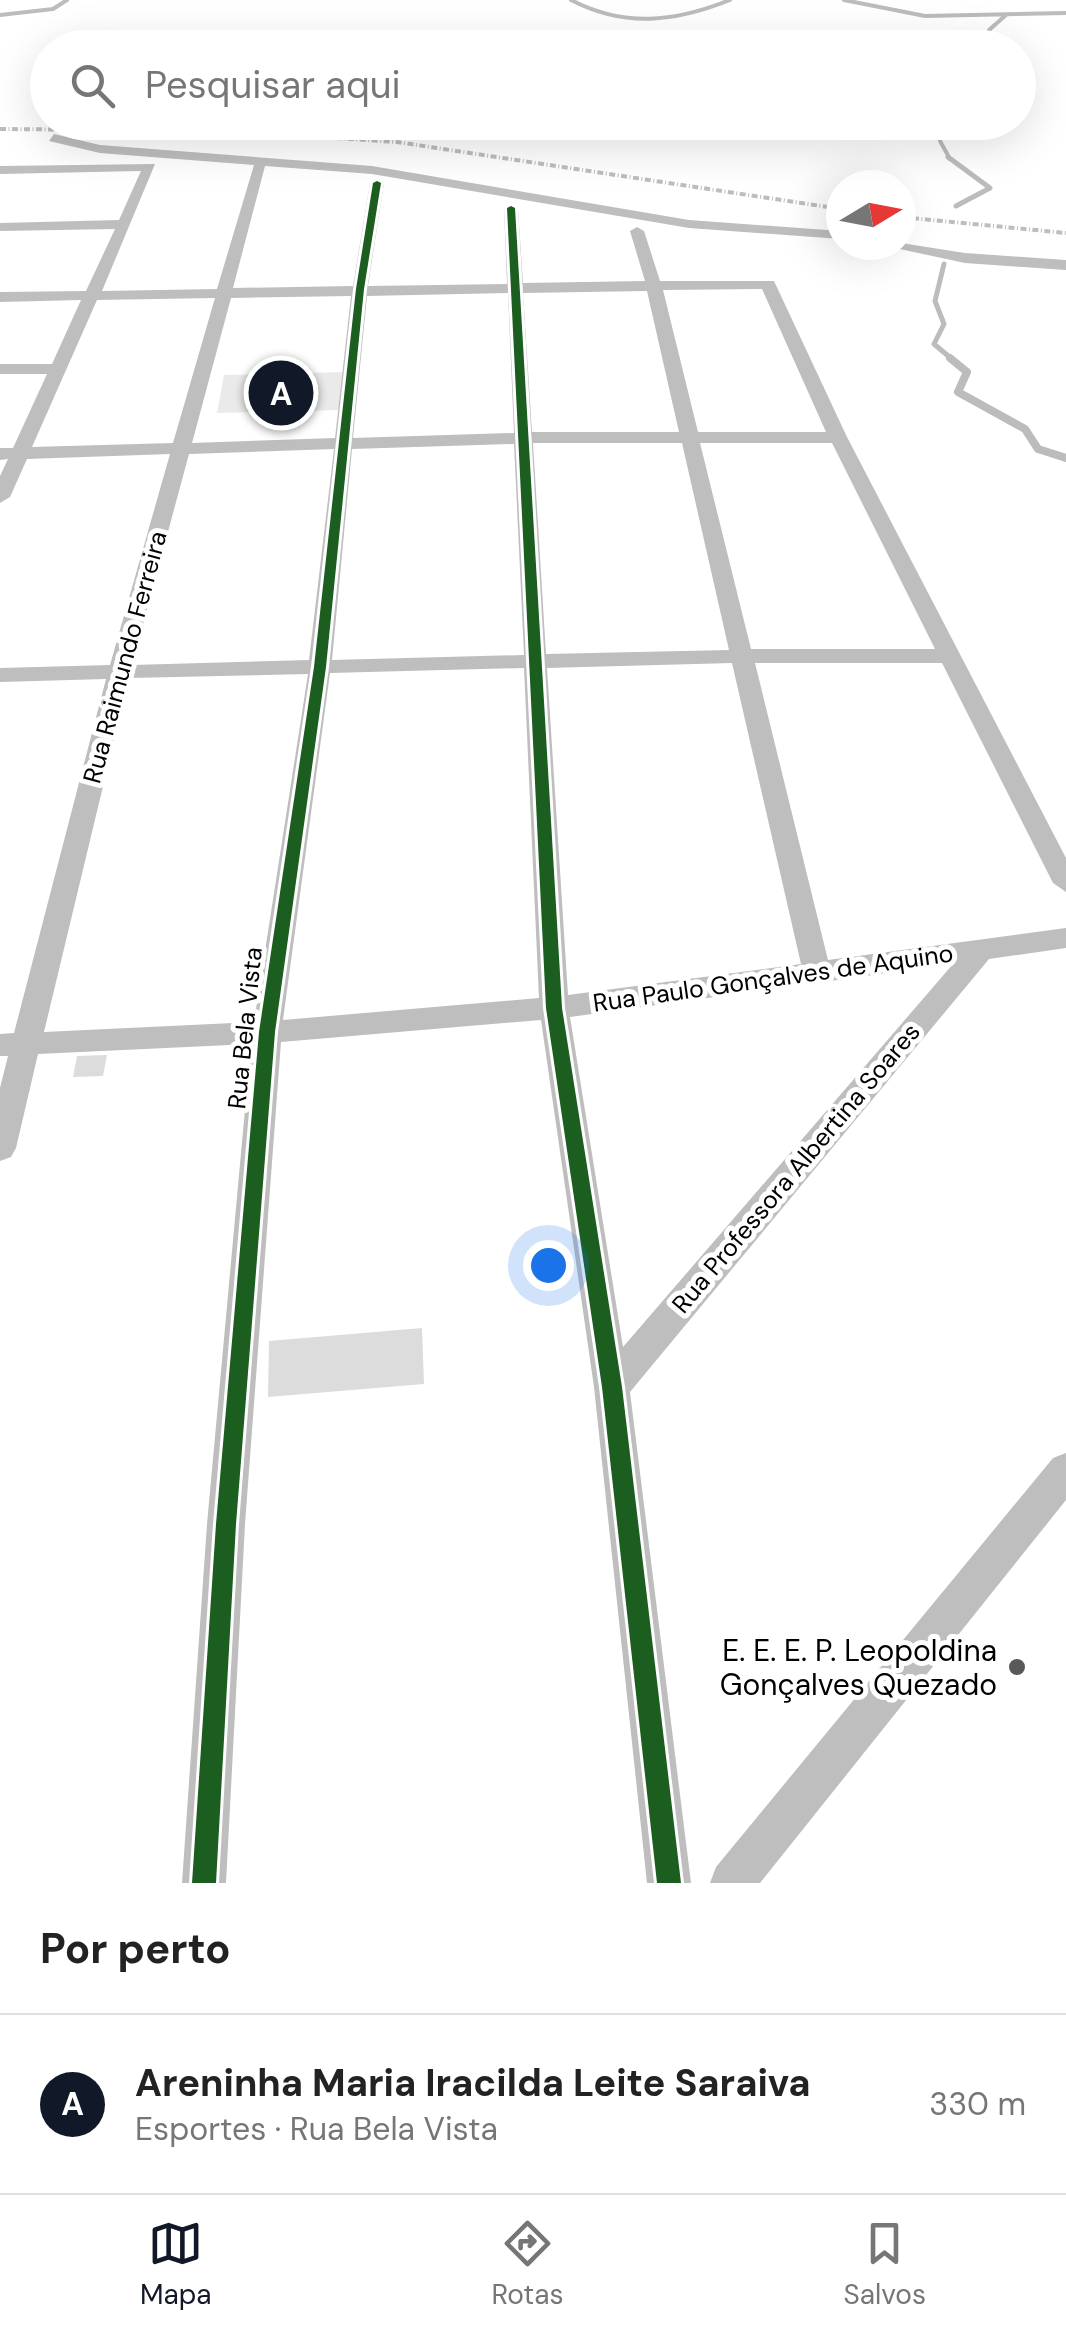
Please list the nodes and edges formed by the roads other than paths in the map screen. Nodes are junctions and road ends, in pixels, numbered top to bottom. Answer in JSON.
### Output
{"nodes":[{"id":1,"x":62,"y":140,"type":"edge"},
{"id":2,"x":258,"y":167,"type":"dead end"},
{"id":3,"x":0,"y":170,"type":"edge"},
{"id":4,"x":376,"y":183,"type":"dead end"},
{"id":5,"x":511,"y":208,"type":"dead end"},
{"id":6,"x":122,"y":224,"type":"junction"},
{"id":7,"x":0,"y":227,"type":"edge"},
{"id":8,"x":637,"y":231,"type":"dead end"},
{"id":9,"x":826,"y":232,"type":"edge"},
{"id":10,"x":916,"y":250,"type":"edge"},
{"id":11,"x":1066,"y":266,"type":"edge"},
{"id":12,"x":654,"y":286,"type":"junction"},
{"id":13,"x":515,"y":288,"type":"junction"},
{"id":14,"x":360,"y":290,"type":"junction"},
{"id":15,"x":222,"y":293,"type":"junction"},
{"id":16,"x":88,"y":296,"type":"junction"},
{"id":17,"x":0,"y":297,"type":"edge"},
{"id":18,"x":56,"y":368,"type":"junction"},
{"id":19,"x":0,"y":369,"type":"edge"},
{"id":20,"x":688,"y":437,"type":"junction"},
{"id":21,"x":838,"y":437,"type":"junction"},
{"id":22,"x":526,"y":438,"type":"junction"},
{"id":23,"x":345,"y":444,"type":"junction"},
{"id":24,"x":182,"y":451,"type":"junction"},
{"id":25,"x":9,"y":454,"type":"edge"},
{"id":26,"x":0,"y":497,"type":"edge"},
{"id":27,"x":744,"y":656,"type":"junction"},
{"id":28,"x":951,"y":656,"type":"junction"},
{"id":29,"x":535,"y":664,"type":"junction"},
{"id":30,"x":320,"y":667,"type":"junction"},
{"id":31,"x":119,"y":672,"type":"junction"},
{"id":32,"x":0,"y":675,"type":"edge"},
{"id":33,"x":1066,"y":883,"type":"edge"},
{"id":34,"x":1066,"y":938,"type":"edge"},
{"id":35,"x":980,"y":950,"type":"junction"},
{"id":36,"x":817,"y":973,"type":"junction"},
{"id":37,"x":554,"y":1008,"type":"junction"},
{"id":38,"x":267,"y":1032,"type":"junction"},
{"id":39,"x":12,"y":1044,"type":"edge"},
{"id":40,"x":0,"y":1148,"type":"edge"},
{"id":41,"x":612,"y":1387,"type":"junction"},
{"id":42,"x":1066,"y":1471,"type":"edge"},
{"id":43,"x":204,"y":1883,"type":"edge"},
{"id":44,"x":669,"y":1883,"type":"edge"},
{"id":45,"x":732,"y":1883,"type":"edge"}],
"edges":[{"from":1,"to":9,"type":"street"},
{"from":2,"to":15,"type":"street","name":"Rua Raimundo Ferreira"},
{"from":3,"to":6,"type":"street"},
{"from":4,"to":14,"type":"street","name":"Rua Bela Vista"},
{"from":5,"to":13,"type":"street"},
{"from":6,"to":7,"type":"street"},
{"from":6,"to":16,"type":"street"},
{"from":8,"to":12,"type":"street"},
{"from":10,"to":11,"type":"street"},
{"from":12,"to":13,"type":"street"},
{"from":12,"to":20,"type":"street"},
{"from":12,"to":21,"type":"street"},
{"from":13,"to":14,"type":"street"},
{"from":13,"to":22,"type":"street"},
{"from":14,"to":15,"type":"street"},
{"from":14,"to":23,"type":"street","name":"Rua Bela Vista"},
{"from":15,"to":16,"type":"street"},
{"from":15,"to":24,"type":"street","name":"Rua Raimundo Ferreira"},
{"from":16,"to":17,"type":"street"},
{"from":16,"to":18,"type":"street"},
{"from":18,"to":19,"type":"street"},
{"from":18,"to":25,"type":"street"},
{"from":20,"to":21,"type":"street"},
{"from":20,"to":22,"type":"street"},
{"from":20,"to":27,"type":"street"},
{"from":21,"to":28,"type":"street"},
{"from":22,"to":23,"type":"street"},
{"from":22,"to":29,"type":"street"},
{"from":23,"to":24,"type":"street"},
{"from":23,"to":30,"type":"street","name":"Rua Bela Vista"},
{"from":24,"to":25,"type":"street"},
{"from":24,"to":31,"type":"street","name":"Rua Raimundo Ferreira"},
{"from":25,"to":26,"type":"street"},
{"from":27,"to":28,"type":"street"},
{"from":27,"to":29,"type":"street"},
{"from":27,"to":36,"type":"street"},
{"from":28,"to":33,"type":"street"},
{"from":29,"to":30,"type":"street"},
{"from":29,"to":37,"type":"street"},
{"from":30,"to":31,"type":"street"},
{"from":30,"to":38,"type":"street","name":"Rua Bela Vista"},
{"from":31,"to":32,"type":"street"},
{"from":31,"to":39,"type":"street","name":"Rua Raimundo Ferreira"},
{"from":34,"to":35,"type":"street","name":"Rua Paulo Gonçalves de Aquino"},
{"from":35,"to":36,"type":"street","name":"Rua Paulo Gonçalves de Aquino"},
{"from":35,"to":41,"type":"street","name":"Rua Professora Albertina Soares"},
{"from":36,"to":37,"type":"street","name":"Rua Paulo Gonçalves de Aquino"},
{"from":37,"to":38,"type":"street","name":"Rua Paulo Gonçalves de Aquino"},
{"from":37,"to":41,"type":"street"},
{"from":38,"to":39,"type":"street","name":"Rua Paulo Gonçalves de Aquino"},
{"from":38,"to":43,"type":"street","name":"Rua Bela Vista"},
{"from":39,"to":40,"type":"street","name":"Rua Raimundo Ferreira"},
{"from":41,"to":44,"type":"street"},
{"from":42,"to":45,"type":"street"}]}
